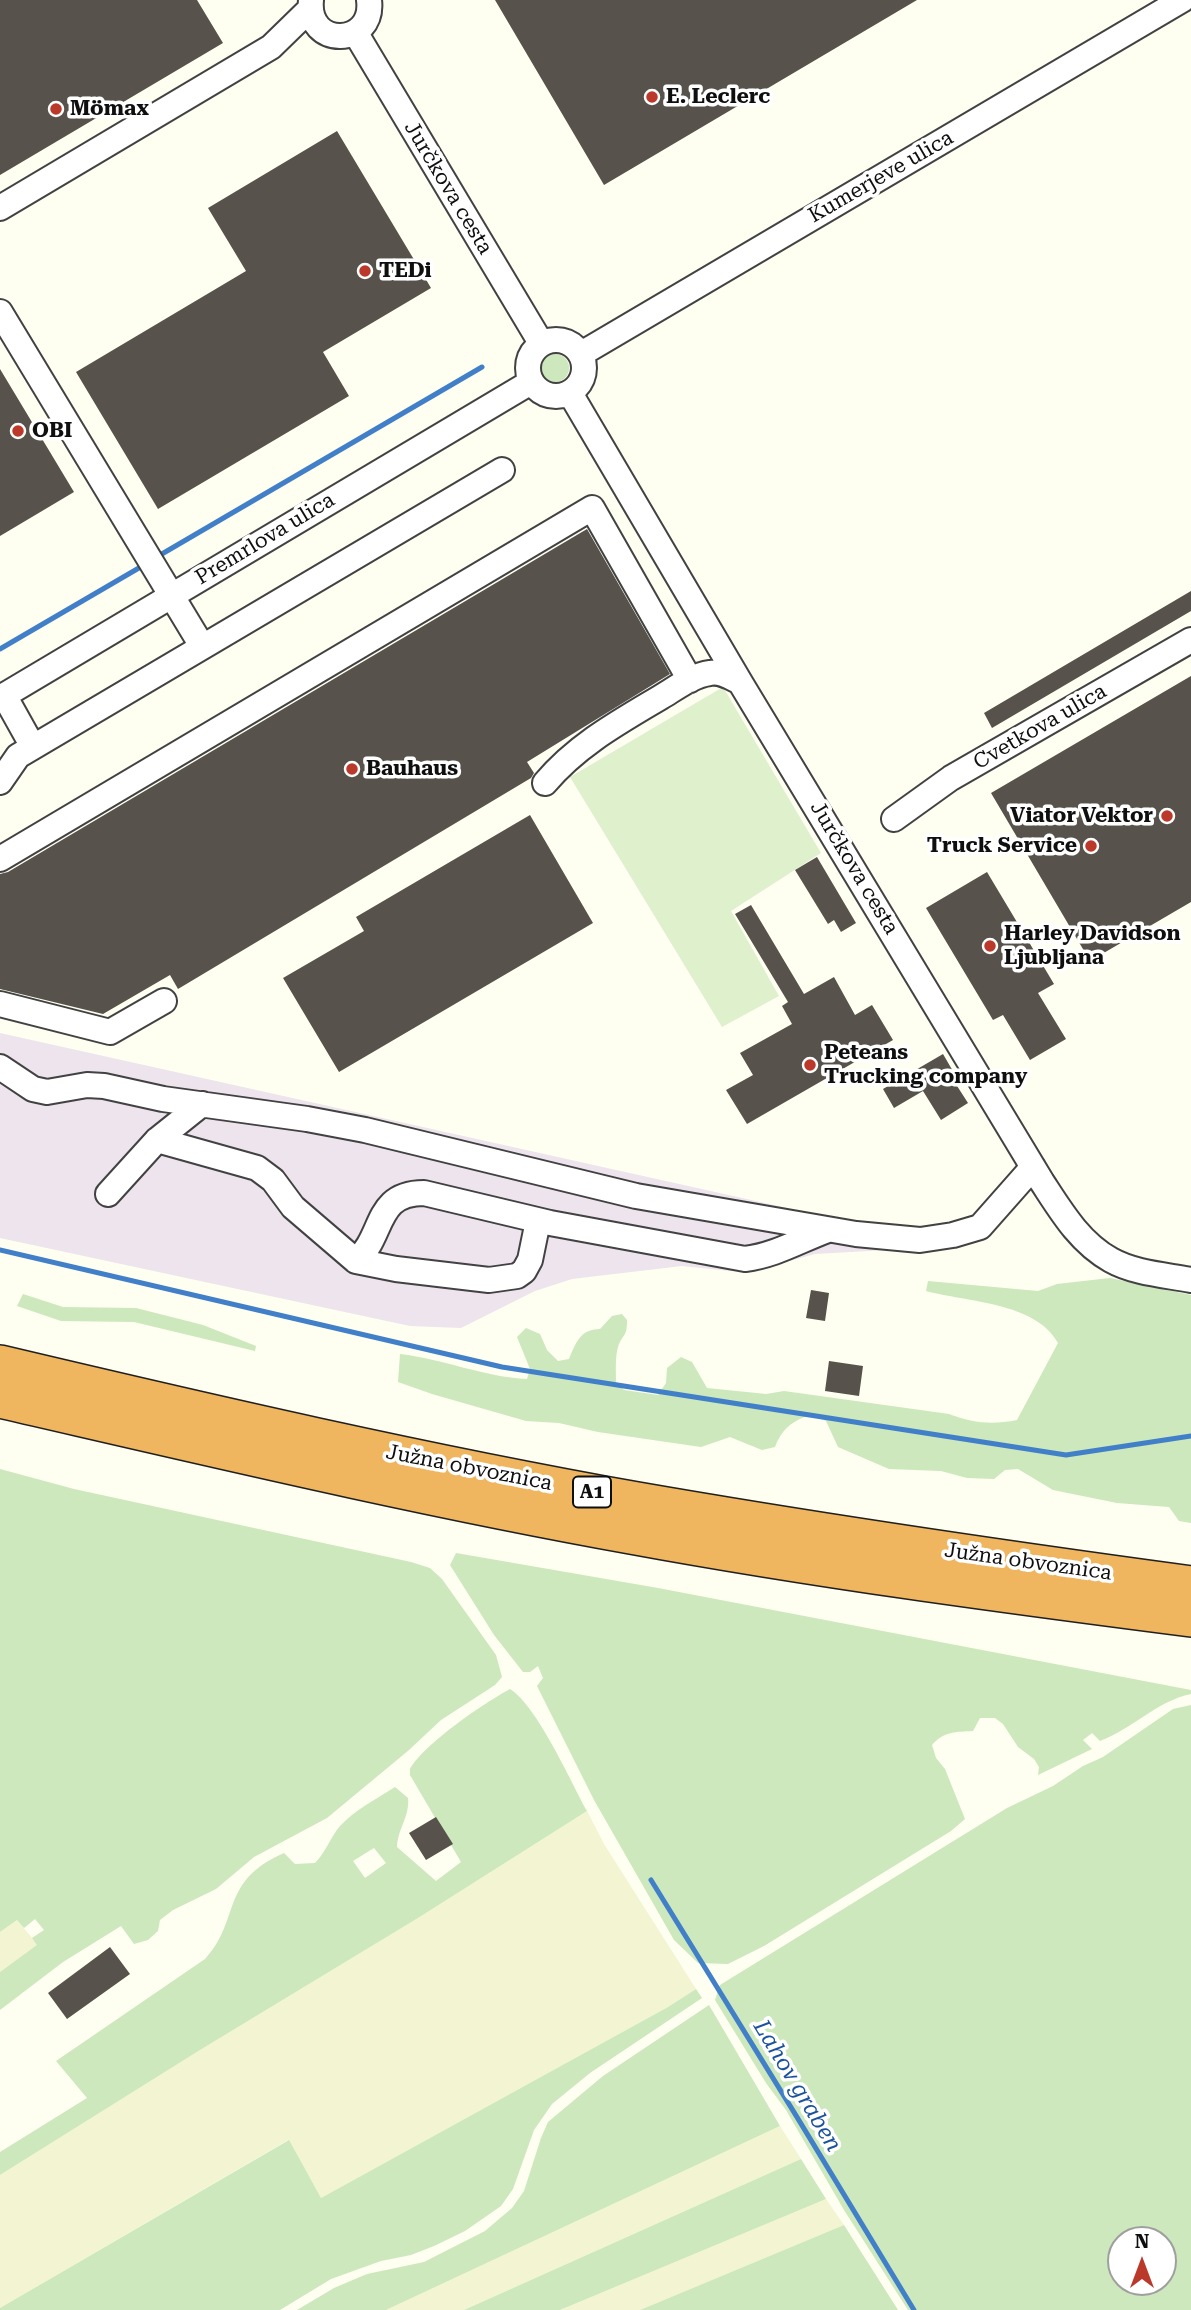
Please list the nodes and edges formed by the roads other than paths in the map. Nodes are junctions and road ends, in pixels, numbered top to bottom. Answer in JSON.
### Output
{"nodes":[{"id":1,"x":369,"y":0,"type":"edge"},
{"id":2,"x":1182,"y":0,"type":"edge"},
{"id":3,"x":310,"y":5,"type":"edge"},
{"id":4,"x":323,"y":31,"type":"junction"},
{"id":5,"x":355,"y":32,"type":"junction"},
{"id":6,"x":271,"y":47,"type":"junction"},
{"id":7,"x":0,"y":208,"type":"edge"},
{"id":8,"x":0,"y":312,"type":"edge"},
{"id":9,"x":541,"y":343,"type":"junction"},
{"id":10,"x":581,"y":354,"type":"junction"},
{"id":11,"x":531,"y":382,"type":"junction"},
{"id":12,"x":570,"y":393,"type":"junction"},
{"id":13,"x":502,"y":470,"type":"dead end"},
{"id":14,"x":171,"y":595,"type":"junction"},
{"id":15,"x":1191,"y":640,"type":"edge"},
{"id":16,"x":202,"y":646,"type":"junction"},
{"id":17,"x":690,"y":680,"type":"junction"},
{"id":18,"x":740,"y":681,"type":"junction"},
{"id":19,"x":2,"y":696,"type":"edge"},
{"id":20,"x":33,"y":747,"type":"junction"},
{"id":21,"x":0,"y":782,"type":"edge"},
{"id":22,"x":545,"y":783,"type":"dead end"},
{"id":23,"x":894,"y":820,"type":"dead end"},
{"id":24,"x":3,"y":858,"type":"edge"},
{"id":25,"x":164,"y":1000,"type":"dead end"},
{"id":26,"x":0,"y":1004,"type":"edge"},
{"id":27,"x":0,"y":1067,"type":"edge"},
{"id":28,"x":202,"y":1104,"type":"junction"},
{"id":29,"x":157,"y":1140,"type":"junction"},
{"id":30,"x":1033,"y":1167,"type":"junction"},
{"id":31,"x":108,"y":1194,"type":"dead end"},
{"id":32,"x":538,"y":1221,"type":"junction"},
{"id":33,"x":829,"y":1230,"type":"junction"},
{"id":34,"x":356,"y":1261,"type":"junction"},
{"id":35,"x":1191,"y":1280,"type":"edge"},
{"id":36,"x":0,"y":1364,"type":"edge"},
{"id":37,"x":0,"y":1399,"type":"edge"},
{"id":38,"x":1191,"y":1585,"type":"edge"},
{"id":39,"x":1191,"y":1618,"type":"edge"}],
"edges":[{"from":1,"to":5,"type":"street"},
{"from":2,"to":10,"type":"street","name":"Kumerjeve ulica"},
{"from":3,"to":4,"type":"street"},
{"from":3,"to":6,"type":"street"},
{"from":4,"to":5,"type":"street"},
{"from":4,"to":6,"type":"street"},
{"from":5,"to":9,"type":"street","name":"Jurčkova cesta"},
{"from":6,"to":7,"type":"street"},
{"from":8,"to":14,"type":"street"},
{"from":9,"to":10,"type":"street"},
{"from":9,"to":11,"type":"street"},
{"from":10,"to":12,"type":"street"},
{"from":11,"to":12,"type":"street"},
{"from":11,"to":14,"type":"street","name":"Premrlova ulica"},
{"from":12,"to":18,"type":"street","name":"Jurčkova cesta"},
{"from":13,"to":16,"type":"street"},
{"from":14,"to":16,"type":"street"},
{"from":14,"to":19,"type":"street","name":"Premrlova ulica"},
{"from":15,"to":23,"type":"street","name":"Cvetkova ulica"},
{"from":16,"to":20,"type":"street"},
{"from":17,"to":18,"type":"street"},
{"from":17,"to":22,"type":"street"},
{"from":17,"to":24,"type":"street"},
{"from":18,"to":30,"type":"street","name":"Jurčkova cesta"},
{"from":19,"to":20,"type":"street"},
{"from":20,"to":21,"type":"street"},
{"from":25,"to":26,"type":"street"},
{"from":27,"to":28,"type":"street"},
{"from":28,"to":29,"type":"street"},
{"from":28,"to":33,"type":"street"},
{"from":29,"to":31,"type":"street"},
{"from":29,"to":34,"type":"street"},
{"from":30,"to":33,"type":"street"},
{"from":30,"to":35,"type":"street","name":"Jurčkova cesta"},
{"from":32,"to":33,"type":"street"},
{"from":32,"to":34,"type":"street"},
{"from":32,"to":34,"type":"street"},
{"from":36,"to":38,"type":"highway","name":"Južna obvoznica","number":"A1"},
{"from":37,"to":39,"type":"highway","name":"Južna obvoznica","number":"A1"}]}
